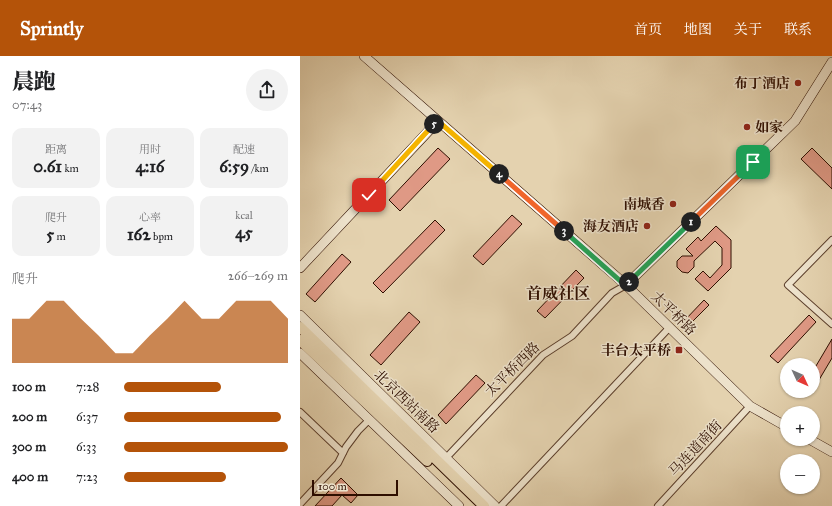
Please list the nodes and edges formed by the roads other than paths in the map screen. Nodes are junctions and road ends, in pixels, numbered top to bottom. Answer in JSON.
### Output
{"nodes":[{"id":1,"x":364,"y":56,"type":"edge"},
{"id":2,"x":832,"y":62,"type":"edge"},
{"id":3,"x":438,"y":121,"type":"junction"},
{"id":4,"x":832,"y":240,"type":"edge"},
{"id":5,"x":300,"y":268,"type":"edge"},
{"id":6,"x":626,"y":286,"type":"junction"},
{"id":7,"x":300,"y":315,"type":"edge"},
{"id":8,"x":832,"y":324,"type":"edge"},
{"id":9,"x":300,"y":327,"type":"edge"},
{"id":10,"x":669,"y":328,"type":"junction"},
{"id":11,"x":300,"y":340,"type":"edge"},
{"id":12,"x":300,"y":353,"type":"edge"},
{"id":13,"x":750,"y":406,"type":"junction"},
{"id":14,"x":300,"y":412,"type":"edge"},
{"id":15,"x":369,"y":420,"type":"junction"},
{"id":16,"x":780,"y":423,"type":"edge"},
{"id":17,"x":820,"y":446,"type":"edge"},
{"id":18,"x":832,"y":452,"type":"edge"},
{"id":19,"x":343,"y":453,"type":"junction"},
{"id":20,"x":446,"y":458,"type":"junction"},
{"id":21,"x":300,"y":504,"type":"edge"},
{"id":22,"x":459,"y":506,"type":"edge"},
{"id":23,"x":474,"y":506,"type":"edge"},
{"id":24,"x":484,"y":506,"type":"edge"},
{"id":25,"x":495,"y":506,"type":"edge"},
{"id":26,"x":502,"y":506,"type":"edge"},
{"id":27,"x":658,"y":506,"type":"edge"}],
"edges":[{"from":1,"to":3,"type":"street","name":"太平桥路"},
{"from":2,"to":6,"type":"street","name":"太平桥西路"},
{"from":3,"to":5,"type":"street"},
{"from":3,"to":6,"type":"street","name":"太平桥路"},
{"from":4,"to":8,"type":"street"},
{"from":6,"to":10,"type":"street","name":"太平桥路"},
{"from":6,"to":20,"type":"street","name":"太平桥西路"},
{"from":7,"to":20,"type":"street","name":"北京西站南路"},
{"from":9,"to":24,"type":"main road","name":"北京西站南路"},
{"from":10,"to":13,"type":"street","name":"太平桥路"},
{"from":10,"to":26,"type":"street"},
{"from":11,"to":23,"type":"main road","name":"北京西站南路"},
{"from":12,"to":15,"type":"street"},
{"from":13,"to":16,"type":"street","name":"太平桥路"},
{"from":13,"to":27,"type":"street","name":"马连道南街"},
{"from":14,"to":19,"type":"street"},
{"from":15,"to":19,"type":"street"},
{"from":15,"to":22,"type":"street"},
{"from":17,"to":18,"type":"street"},
{"from":19,"to":21,"type":"street"},
{"from":20,"to":25,"type":"street","name":"北京西站南路"}]}
